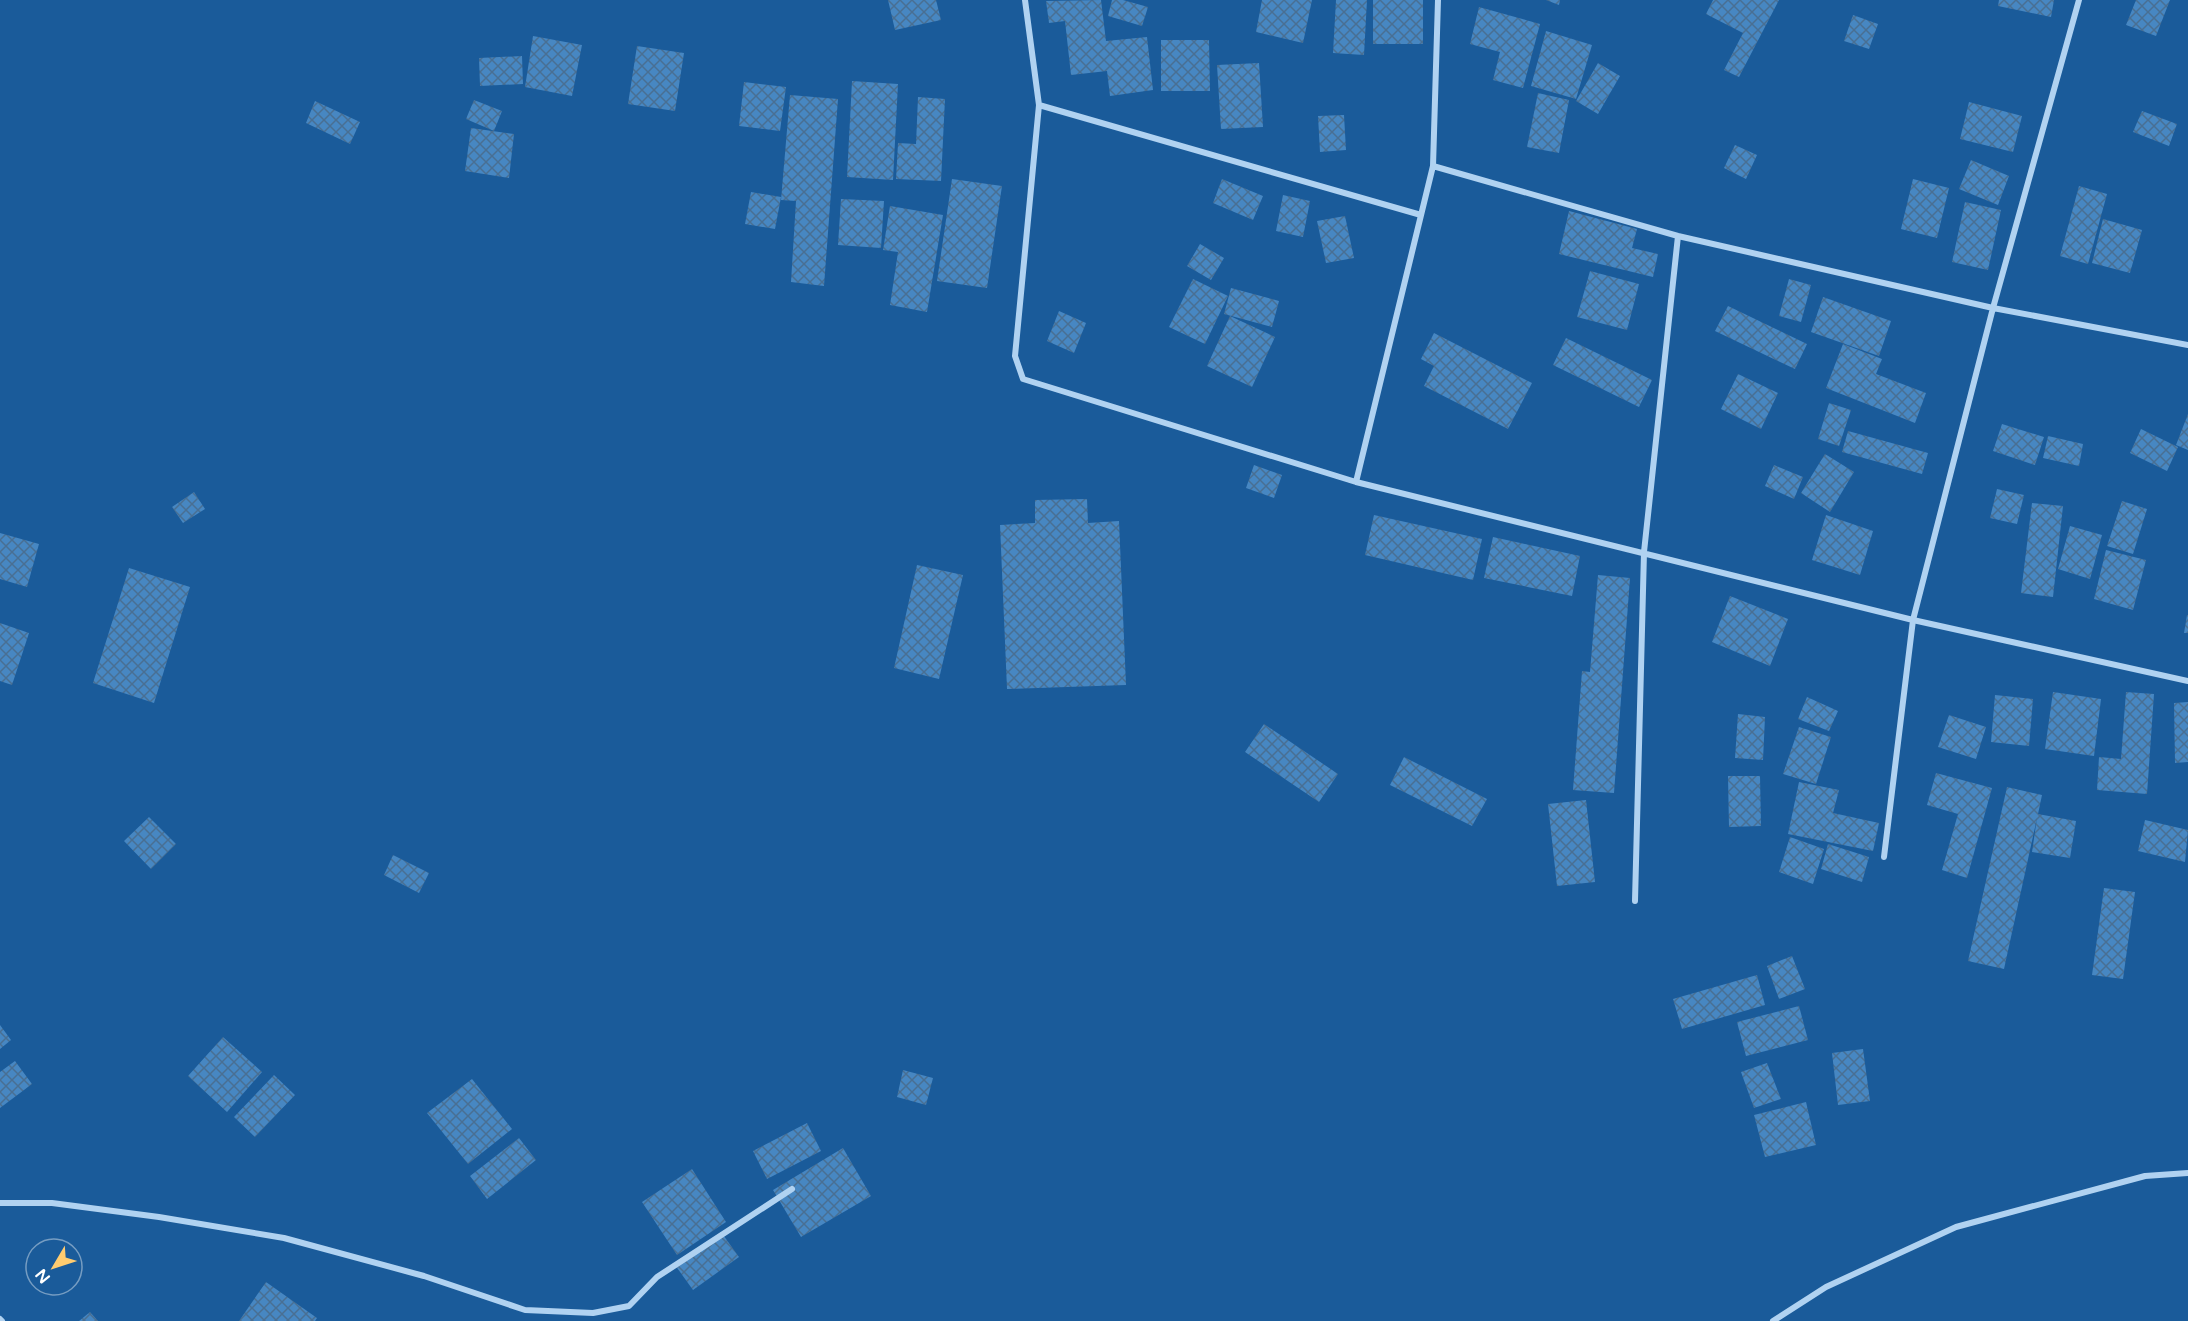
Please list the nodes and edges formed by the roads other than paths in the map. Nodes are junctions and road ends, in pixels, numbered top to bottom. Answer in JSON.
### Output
{"nodes":[{"id":1,"x":1025,"y":0,"type":"edge"},
{"id":2,"x":1438,"y":0,"type":"edge"},
{"id":3,"x":2079,"y":0,"type":"edge"},
{"id":4,"x":1039,"y":105,"type":"junction"},
{"id":5,"x":1433,"y":166,"type":"junction"},
{"id":6,"x":1420,"y":215,"type":"junction"},
{"id":7,"x":1678,"y":236,"type":"junction"},
{"id":8,"x":1993,"y":308,"type":"junction"},
{"id":9,"x":2188,"y":345,"type":"edge"},
{"id":10,"x":1356,"y":482,"type":"junction"},
{"id":11,"x":1644,"y":552,"type":"junction"},
{"id":12,"x":1912,"y":620,"type":"junction"},
{"id":13,"x":2188,"y":681,"type":"edge"},
{"id":14,"x":1884,"y":857,"type":"dead end"},
{"id":15,"x":1635,"y":901,"type":"dead end"},
{"id":16,"x":2188,"y":1173,"type":"edge"},
{"id":17,"x":792,"y":1189,"type":"dead end"},
{"id":18,"x":0,"y":1203,"type":"edge"},
{"id":19,"x":1773,"y":1321,"type":"edge"}],
"edges":[{"from":1,"to":4,"type":"street"},
{"from":2,"to":5,"type":"street"},
{"from":3,"to":8,"type":"street"},
{"from":4,"to":6,"type":"street"},
{"from":4,"to":10,"type":"street"},
{"from":5,"to":6,"type":"street"},
{"from":5,"to":7,"type":"street"},
{"from":6,"to":10,"type":"street"},
{"from":7,"to":8,"type":"street"},
{"from":7,"to":11,"type":"street"},
{"from":8,"to":9,"type":"street"},
{"from":8,"to":12,"type":"street"},
{"from":10,"to":11,"type":"street"},
{"from":11,"to":12,"type":"street"},
{"from":11,"to":15,"type":"street"},
{"from":12,"to":13,"type":"street"},
{"from":12,"to":14,"type":"street"},
{"from":16,"to":19,"type":"street"},
{"from":17,"to":18,"type":"street"}]}
